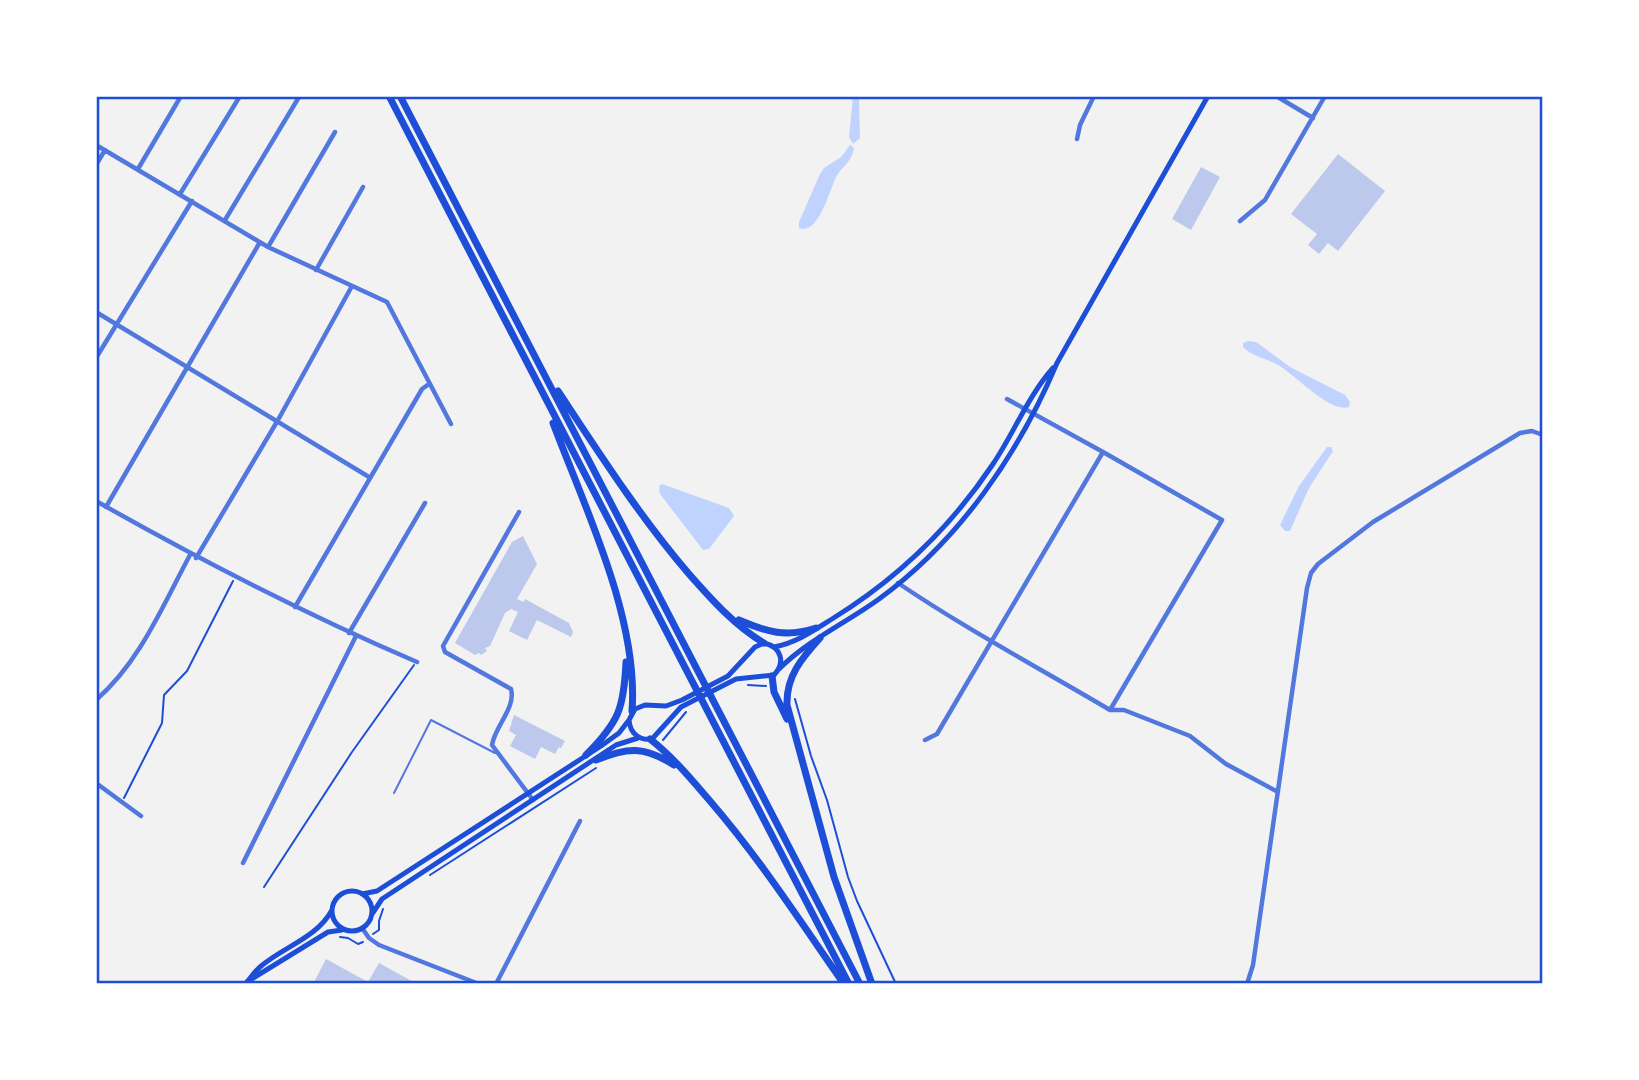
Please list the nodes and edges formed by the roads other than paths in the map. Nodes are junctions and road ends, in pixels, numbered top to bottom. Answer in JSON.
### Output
{"nodes":[{"id":1,"x":240,"y":96,"type":"edge"},
{"id":2,"x":389,"y":96,"type":"edge"},
{"id":3,"x":400,"y":96,"type":"edge"},
{"id":4,"x":1094,"y":96,"type":"edge"},
{"id":5,"x":1208,"y":96,"type":"edge"},
{"id":6,"x":1276,"y":96,"type":"edge"},
{"id":7,"x":1325,"y":96,"type":"edge"},
{"id":8,"x":178,"y":97,"type":"edge"},
{"id":9,"x":299,"y":97,"type":"edge"},
{"id":10,"x":1313,"y":118,"type":"junction"},
{"id":11,"x":335,"y":131,"type":"dead end"},
{"id":12,"x":1077,"y":139,"type":"dead end"},
{"id":13,"x":96,"y":145,"type":"edge"},
{"id":14,"x":105,"y":150,"type":"junction"},
{"id":15,"x":96,"y":165,"type":"edge"},
{"id":16,"x":138,"y":169,"type":"junction"},
{"id":17,"x":363,"y":187,"type":"dead end"},
{"id":18,"x":180,"y":194,"type":"junction"},
{"id":19,"x":192,"y":201,"type":"junction"},
{"id":20,"x":225,"y":220,"type":"junction"},
{"id":21,"x":1240,"y":221,"type":"dead end"},
{"id":22,"x":260,"y":242,"type":"junction"},
{"id":23,"x":268,"y":247,"type":"junction"},
{"id":24,"x":316,"y":270,"type":"junction"},
{"id":25,"x":352,"y":286,"type":"junction"},
{"id":26,"x":96,"y":312,"type":"edge"},
{"id":27,"x":117,"y":324,"type":"junction"},
{"id":28,"x":96,"y":358,"type":"edge"},
{"id":29,"x":537,"y":359,"type":"junction"},
{"id":30,"x":1057,"y":363,"type":"junction"},
{"id":31,"x":187,"y":366,"type":"junction"},
{"id":32,"x":429,"y":384,"type":"junction"},
{"id":33,"x":542,"y":392,"type":"junction"},
{"id":34,"x":1007,"y":399,"type":"dead end"},
{"id":35,"x":1026,"y":409,"type":"junction"},
{"id":36,"x":1034,"y":413,"type":"junction"},
{"id":37,"x":278,"y":420,"type":"junction"},
{"id":38,"x":451,"y":424,"type":"dead end"},
{"id":39,"x":1543,"y":435,"type":"edge"},
{"id":40,"x":1103,"y":452,"type":"junction"},
{"id":41,"x":369,"y":477,"type":"junction"},
{"id":42,"x":96,"y":501,"type":"edge"},
{"id":43,"x":425,"y":503,"type":"dead end"},
{"id":44,"x":106,"y":507,"type":"junction"},
{"id":45,"x":519,"y":512,"type":"dead end"},
{"id":46,"x":193,"y":557,"type":"junction"},
{"id":47,"x":898,"y":583,"type":"junction"},
{"id":48,"x":295,"y":607,"type":"junction"},
{"id":49,"x":728,"y":615,"type":"junction"},
{"id":50,"x":816,"y":628,"type":"junction"},
{"id":51,"x":349,"y":633,"type":"junction"},
{"id":52,"x":356,"y":636,"type":"junction"},
{"id":53,"x":820,"y":638,"type":"junction"},
{"id":54,"x":626,"y":640,"type":"junction"},
{"id":55,"x":992,"y":641,"type":"junction"},
{"id":56,"x":764,"y":643,"type":"junction"},
{"id":57,"x":774,"y":647,"type":"junction"},
{"id":58,"x":417,"y":662,"type":"road end"},
{"id":59,"x":779,"y":669,"type":"junction"},
{"id":60,"x":772,"y":680,"type":"junction"},
{"id":61,"x":96,"y":700,"type":"edge"},
{"id":62,"x":1110,"y":710,"type":"junction"},
{"id":63,"x":632,"y":711,"type":"junction"},
{"id":64,"x":629,"y":720,"type":"junction"},
{"id":65,"x":793,"y":732,"type":"junction"},
{"id":66,"x":639,"y":738,"type":"junction"},
{"id":67,"x":925,"y":740,"type":"dead end"},
{"id":68,"x":653,"y":742,"type":"junction"},
{"id":69,"x":496,"y":753,"type":"junction"},
{"id":70,"x":586,"y":755,"type":"junction"},
{"id":71,"x":596,"y":760,"type":"junction"},
{"id":72,"x":681,"y":769,"type":"junction"},
{"id":73,"x":96,"y":783,"type":"edge"},
{"id":74,"x":1278,"y":792,"type":"junction"},
{"id":75,"x":394,"y":793,"type":"dead end"},
{"id":76,"x":528,"y":793,"type":"junction"},
{"id":77,"x":533,"y":800,"type":"junction"},
{"id":78,"x":141,"y":816,"type":"dead end"},
{"id":79,"x":580,"y":821,"type":"dead end"},
{"id":80,"x":243,"y":863,"type":"dead end"},
{"id":81,"x":362,"y":894,"type":"junction"},
{"id":82,"x":332,"y":909,"type":"junction"},
{"id":83,"x":372,"y":914,"type":"junction"},
{"id":84,"x":362,"y":928,"type":"junction"},
{"id":85,"x":345,"y":930,"type":"junction"},
{"id":86,"x":246,"y":983,"type":"edge"},
{"id":87,"x":479,"y":984,"type":"edge"},
{"id":88,"x":495,"y":984,"type":"edge"},
{"id":89,"x":846,"y":984,"type":"edge"},
{"id":90,"x":860,"y":984,"type":"edge"},
{"id":91,"x":872,"y":984,"type":"edge"},
{"id":92,"x":1247,"y":984,"type":"edge"}],
"edges":[{"from":1,"to":18,"type":"street"},
{"from":2,"to":33,"type":"highway"},
{"from":3,"to":29,"type":"highway"},
{"from":4,"to":12,"type":"street"},
{"from":5,"to":30,"type":"main road"},
{"from":6,"to":10,"type":"street"},
{"from":7,"to":10,"type":"street"},
{"from":8,"to":16,"type":"street"},
{"from":9,"to":20,"type":"street"},
{"from":10,"to":21,"type":"street"},
{"from":11,"to":23,"type":"street"},
{"from":13,"to":14,"type":"street"},
{"from":14,"to":15,"type":"street"},
{"from":14,"to":16,"type":"street"},
{"from":16,"to":18,"type":"street"},
{"from":17,"to":24,"type":"street"},
{"from":18,"to":19,"type":"street"},
{"from":19,"to":20,"type":"street"},
{"from":19,"to":27,"type":"street"},
{"from":20,"to":22,"type":"street"},
{"from":22,"to":23,"type":"street"},
{"from":22,"to":31,"type":"street"},
{"from":23,"to":24,"type":"street"},
{"from":24,"to":25,"type":"street"},
{"from":25,"to":32,"type":"street"},
{"from":25,"to":37,"type":"street"},
{"from":26,"to":27,"type":"street"},
{"from":27,"to":28,"type":"street"},
{"from":27,"to":31,"type":"street"},
{"from":29,"to":49,"type":"highway"},
{"from":29,"to":90,"type":"highway"},
{"from":30,"to":35,"type":"main road"},
{"from":30,"to":36,"type":"main road"},
{"from":31,"to":37,"type":"street"},
{"from":31,"to":44,"type":"street"},
{"from":32,"to":38,"type":"street"},
{"from":32,"to":41,"type":"street"},
{"from":33,"to":54,"type":"highway"},
{"from":33,"to":89,"type":"highway"},
{"from":34,"to":35,"type":"street"},
{"from":35,"to":36,"type":"street"},
{"from":35,"to":50,"type":"main road"},
{"from":36,"to":40,"type":"street"},
{"from":36,"to":47,"type":"main road"},
{"from":37,"to":41,"type":"street"},
{"from":37,"to":46,"type":"street"},
{"from":39,"to":74,"type":"street"},
{"from":40,"to":55,"type":"street"},
{"from":40,"to":62,"type":"street"},
{"from":41,"to":48,"type":"street"},
{"from":42,"to":44,"type":"street"},
{"from":43,"to":51,"type":"street"},
{"from":44,"to":46,"type":"street"},
{"from":45,"to":69,"type":"street"},
{"from":46,"to":48,"type":"street"},
{"from":46,"to":61,"type":"street"},
{"from":47,"to":53,"type":"main road"},
{"from":47,"to":55,"type":"street"},
{"from":48,"to":51,"type":"street"},
{"from":49,"to":50,"type":"highway"},
{"from":49,"to":56,"type":"highway"},
{"from":50,"to":57,"type":"main road"},
{"from":51,"to":52,"type":"street"},
{"from":52,"to":58,"type":"street"},
{"from":52,"to":80,"type":"street"},
{"from":53,"to":59,"type":"main road"},
{"from":53,"to":65,"type":"highway"},
{"from":54,"to":63,"type":"highway"},
{"from":54,"to":70,"type":"highway"},
{"from":55,"to":62,"type":"street"},
{"from":55,"to":67,"type":"street"},
{"from":56,"to":57,"type":"main road"},
{"from":56,"to":63,"type":"main road"},
{"from":57,"to":59,"type":"main road"},
{"from":59,"to":60,"type":"main road"},
{"from":60,"to":65,"type":"highway"},
{"from":60,"to":68,"type":"main road"},
{"from":62,"to":74,"type":"street"},
{"from":63,"to":64,"type":"main road"},
{"from":64,"to":66,"type":"main road"},
{"from":64,"to":70,"type":"main road"},
{"from":65,"to":91,"type":"highway"},
{"from":66,"to":68,"type":"main road"},
{"from":66,"to":71,"type":"main road"},
{"from":68,"to":72,"type":"highway"},
{"from":69,"to":75,"type":"lane"},
{"from":69,"to":76,"type":"street"},
{"from":70,"to":76,"type":"main road"},
{"from":71,"to":72,"type":"highway"},
{"from":71,"to":77,"type":"main road"},
{"from":72,"to":89,"type":"highway"},
{"from":73,"to":78,"type":"street"},
{"from":74,"to":92,"type":"street"},
{"from":76,"to":77,"type":"street"},
{"from":76,"to":81,"type":"main road"},
{"from":77,"to":83,"type":"main road"},
{"from":79,"to":88,"type":"street"},
{"from":81,"to":82,"type":"main road"},
{"from":81,"to":83,"type":"main road"},
{"from":82,"to":85,"type":"main road"},
{"from":82,"to":86,"type":"main road"},
{"from":83,"to":84,"type":"main road"},
{"from":84,"to":85,"type":"main road"},
{"from":84,"to":87,"type":"street"},
{"from":85,"to":86,"type":"main road"}]}
